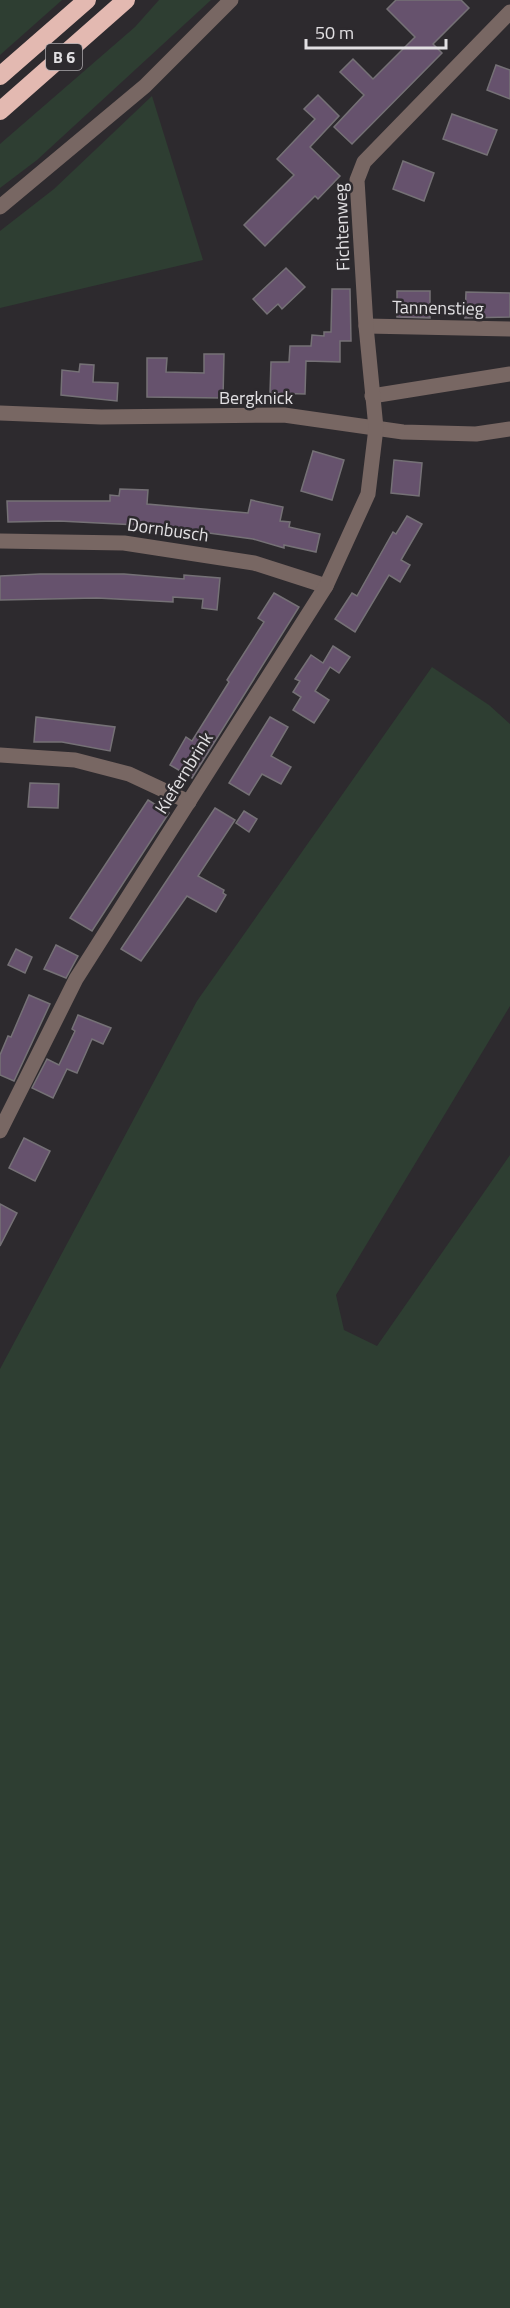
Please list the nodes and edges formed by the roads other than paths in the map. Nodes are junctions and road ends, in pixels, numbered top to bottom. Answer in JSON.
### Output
{"nodes":[{"id":1,"x":87,"y":0,"type":"edge"},
{"id":2,"x":126,"y":0,"type":"edge"},
{"id":3,"x":231,"y":0,"type":"edge"},
{"id":4,"x":507,"y":20,"type":"edge"},
{"id":5,"x":0,"y":76,"type":"edge"},
{"id":6,"x":0,"y":111,"type":"edge"},
{"id":7,"x":0,"y":207,"type":"edge"},
{"id":8,"x":366,"y":326,"type":"junction"},
{"id":9,"x":510,"y":329,"type":"edge"},
{"id":10,"x":510,"y":374,"type":"edge"},
{"id":11,"x":372,"y":396,"type":"junction"},
{"id":12,"x":0,"y":413,"type":"edge"},
{"id":13,"x":376,"y":428,"type":"junction"},
{"id":14,"x":510,"y":429,"type":"edge"},
{"id":15,"x":0,"y":541,"type":"edge"},
{"id":16,"x":326,"y":586,"type":"junction"},
{"id":17,"x":0,"y":755,"type":"edge"},
{"id":18,"x":189,"y":802,"type":"junction"},
{"id":19,"x":0,"y":1131,"type":"edge"}],
"edges":[{"from":1,"to":5,"type":"highway","number":"B 6"},
{"from":2,"to":6,"type":"highway","number":"B 6"},
{"from":3,"to":7,"type":"street"},
{"from":4,"to":8,"type":"street","name":"Fichtenweg"},
{"from":8,"to":9,"type":"street","name":"Tannenstieg"},
{"from":8,"to":11,"type":"street","name":"Fichtenweg"},
{"from":10,"to":11,"type":"street"},
{"from":11,"to":13,"type":"street","name":"Fichtenweg"},
{"from":12,"to":13,"type":"street","name":"Bergknick"},
{"from":13,"to":14,"type":"street","name":"Bergknick"},
{"from":13,"to":16,"type":"street","name":"Kiefernbrink"},
{"from":15,"to":16,"type":"street","name":"Dornbusch"},
{"from":16,"to":18,"type":"street","name":"Kiefernbrink"},
{"from":17,"to":18,"type":"street"},
{"from":18,"to":19,"type":"street","name":"Kiefernbrink"}]}
